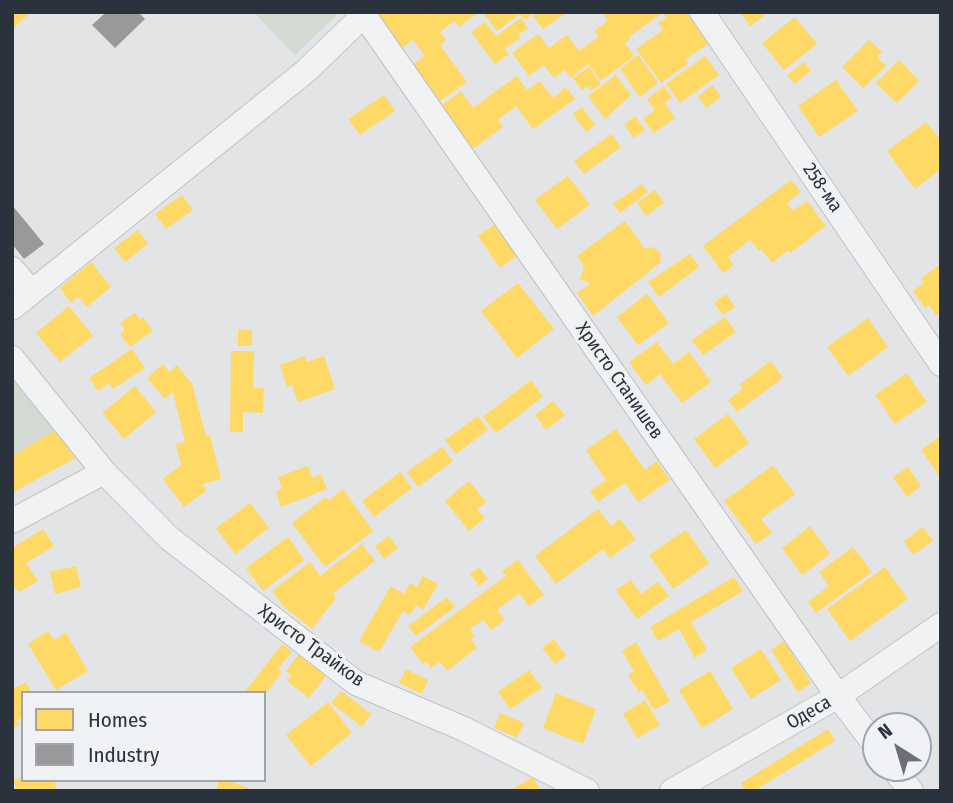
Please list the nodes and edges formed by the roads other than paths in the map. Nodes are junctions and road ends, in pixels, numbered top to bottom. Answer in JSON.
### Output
{"nodes":[{"id":1,"x":702,"y":12,"type":"edge"},
{"id":2,"x":365,"y":14,"type":"edge"},
{"id":3,"x":12,"y":269,"type":"edge"},
{"id":4,"x":32,"y":292,"type":"junction"},
{"id":5,"x":12,"y":308,"type":"edge"},
{"id":6,"x":12,"y":358,"type":"edge"},
{"id":7,"x":941,"y":364,"type":"edge"},
{"id":8,"x":104,"y":472,"type":"junction"},
{"id":9,"x":12,"y":521,"type":"edge"},
{"id":10,"x":941,"y":625,"type":"edge"},
{"id":11,"x":838,"y":696,"type":"junction"},
{"id":12,"x":862,"y":728,"type":"edge"},
{"id":13,"x":587,"y":791,"type":"edge"},
{"id":14,"x":672,"y":791,"type":"edge"}],
"edges":[{"from":1,"to":7,"type":"street","name":"258-ма"},
{"from":2,"to":4,"type":"street"},
{"from":2,"to":11,"type":"street","name":"Христо Станишев"},
{"from":3,"to":4,"type":"street"},
{"from":4,"to":5,"type":"street"},
{"from":6,"to":8,"type":"street","name":"Христо Трайков"},
{"from":8,"to":9,"type":"street"},
{"from":8,"to":13,"type":"street","name":"Христо Трайков"},
{"from":10,"to":11,"type":"street","name":"Одеса"},
{"from":11,"to":12,"type":"street","name":"Христо Станишев"},
{"from":11,"to":14,"type":"street","name":"Одеса"}]}
